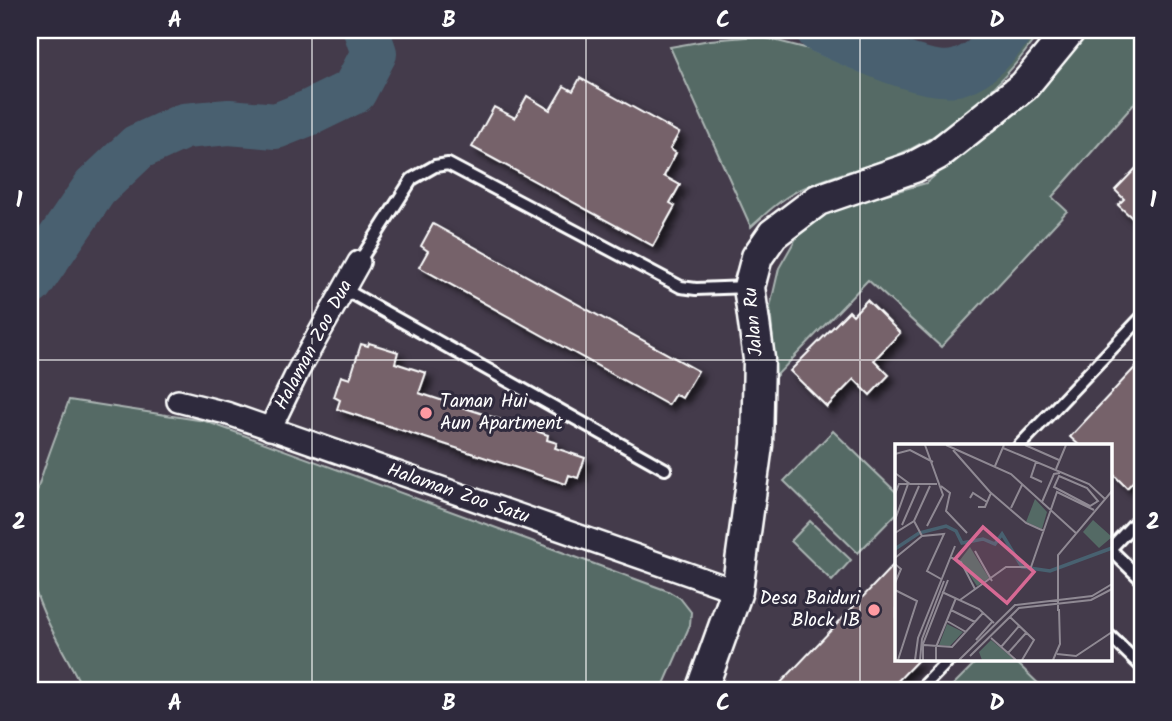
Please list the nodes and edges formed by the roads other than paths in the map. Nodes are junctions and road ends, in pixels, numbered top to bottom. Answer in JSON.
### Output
{"nodes":[{"id":1,"x":1070,"y":30,"type":"edge"},
{"id":2,"x":359,"y":262,"type":"joint"},
{"id":3,"x":749,"y":287,"type":"junction"},
{"id":4,"x":344,"y":289,"type":"junction"},
{"id":5,"x":1142,"y":317,"type":"edge"},
{"id":6,"x":178,"y":401,"type":"dead end"},
{"id":7,"x":270,"y":429,"type":"junction"},
{"id":8,"x":1021,"y":444,"type":"edge"},
{"id":9,"x":665,"y":469,"type":"dead end"},
{"id":10,"x":1142,"y":515,"type":"edge"},
{"id":11,"x":1112,"y":548,"type":"edge"},
{"id":12,"x":1112,"y":550,"type":"edge"},
{"id":13,"x":1142,"y":580,"type":"edge"},
{"id":14,"x":737,"y":591,"type":"junction"},
{"id":15,"x":1112,"y":638,"type":"edge"},
{"id":16,"x":947,"y":662,"type":"edge"},
{"id":17,"x":1142,"y":667,"type":"edge"},
{"id":18,"x":701,"y":691,"type":"edge"},
{"id":19,"x":919,"y":691,"type":"edge"}],
"edges":[{"from":1,"to":3,"type":"street","name":"Jalan Ru"},
{"from":2,"to":3,"type":"lane"},
{"from":2,"to":4,"type":"street","name":"Halaman Zoo Dua"},
{"from":3,"to":14,"type":"street","name":"Jalan Ru"},
{"from":4,"to":7,"type":"street","name":"Halaman Zoo Dua"},
{"from":4,"to":9,"type":"lane"},
{"from":5,"to":8,"type":"lane"},
{"from":6,"to":7,"type":"street","name":"Halaman Zoo Satu"},
{"from":7,"to":14,"type":"street","name":"Halaman Zoo Satu"},
{"from":10,"to":11,"type":"lane"},
{"from":12,"to":13,"type":"lane"},
{"from":14,"to":18,"type":"street","name":"Jalan Ru"},
{"from":15,"to":17,"type":"lane"},
{"from":16,"to":19,"type":"lane"}]}
